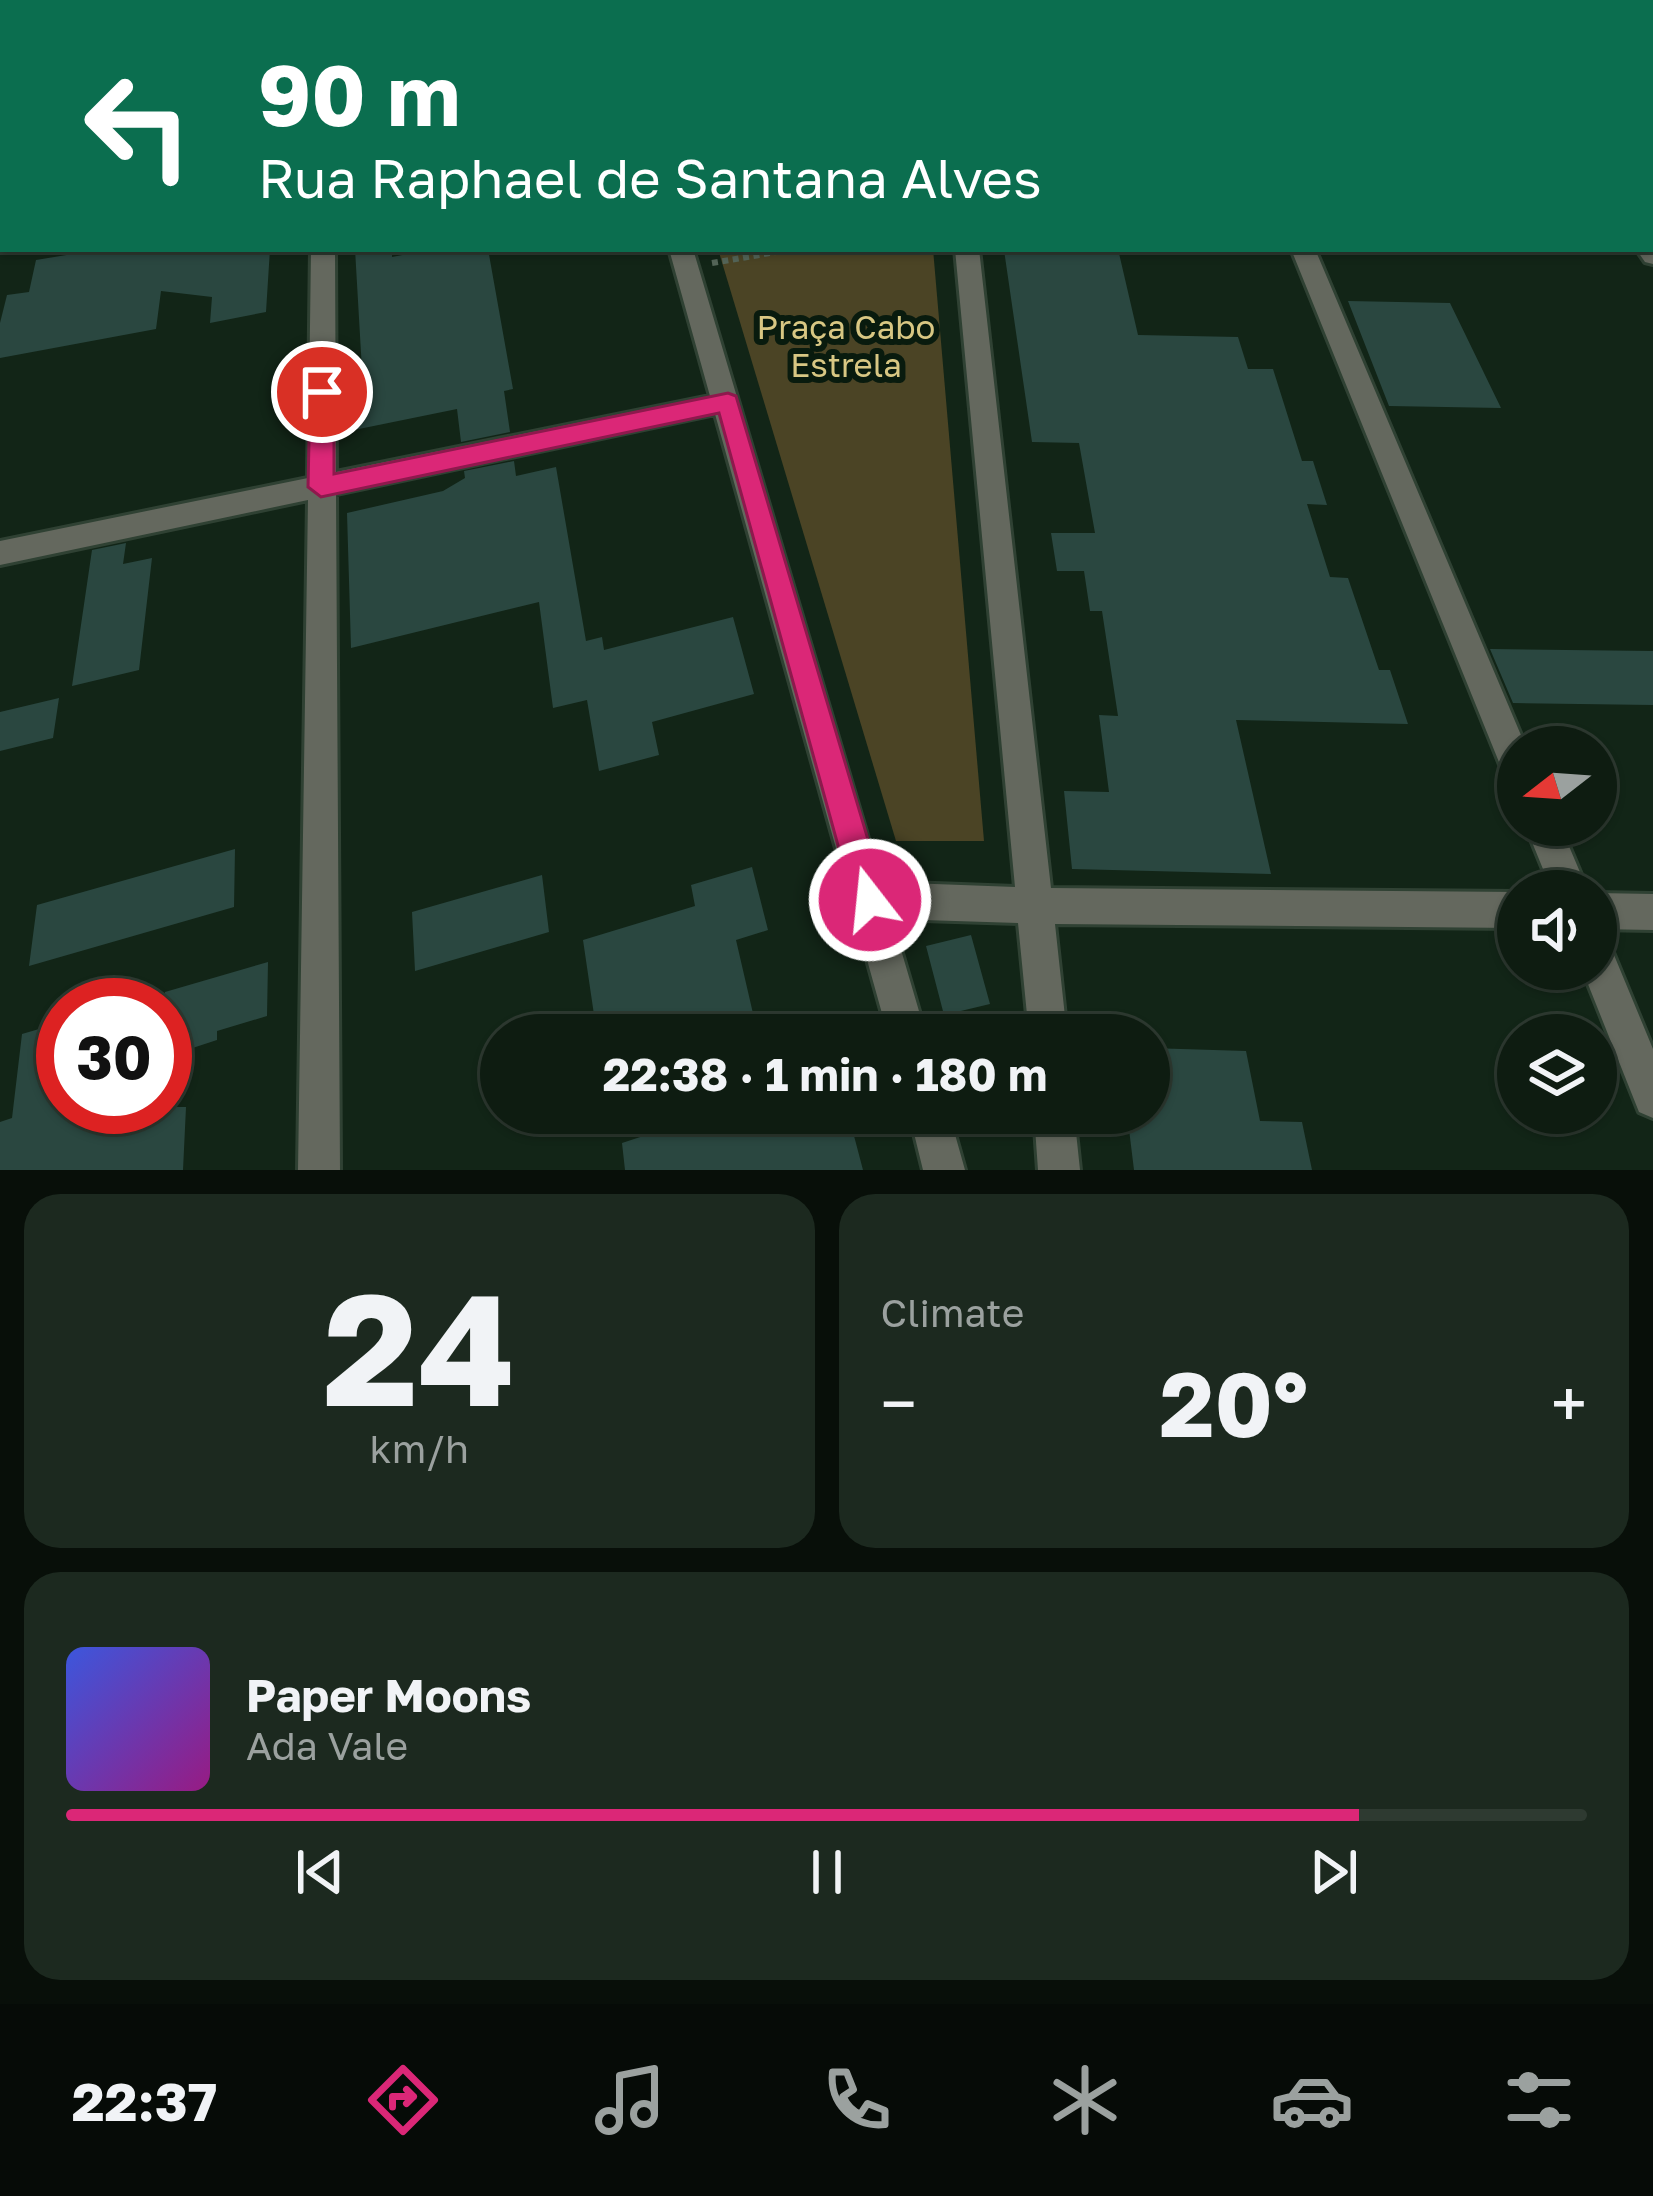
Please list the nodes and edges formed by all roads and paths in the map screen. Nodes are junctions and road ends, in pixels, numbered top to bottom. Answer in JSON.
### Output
{"nodes":[{"id":1,"x":323,"y":252,"type":"edge"},
{"id":2,"x":761,"y":252,"type":"edge"},
{"id":3,"x":967,"y":252,"type":"edge"},
{"id":4,"x":1304,"y":252,"type":"edge"},
{"id":5,"x":684,"y":259,"type":"edge"},
{"id":6,"x":728,"y":402,"type":"junction"},
{"id":7,"x":321,"y":487,"type":"junction"},
{"id":8,"x":0,"y":553,"type":"edge"},
{"id":9,"x":1501,"y":726,"type":"edge"},
{"id":10,"x":870,"y":900,"type":"junction"},
{"id":11,"x":1038,"y":906,"type":"junction"},
{"id":12,"x":1497,"y":910,"type":"edge"},
{"id":13,"x":1617,"y":911,"type":"edge"},
{"id":14,"x":1653,"y":912,"type":"edge"},
{"id":15,"x":1610,"y":990,"type":"edge"},
{"id":16,"x":901,"y":1014,"type":"edge"},
{"id":17,"x":1046,"y":1014,"type":"edge"},
{"id":18,"x":1653,"y":1098,"type":"edge"},
{"id":19,"x":935,"y":1134,"type":"edge"},
{"id":20,"x":1056,"y":1134,"type":"edge"},
{"id":21,"x":319,"y":1170,"type":"edge"},
{"id":22,"x":944,"y":1170,"type":"edge"},
{"id":23,"x":1059,"y":1170,"type":"edge"}],
"edges":[{"from":1,"to":7,"type":"street"},
{"from":2,"to":5,"type":"path"},
{"from":3,"to":11,"type":"street"},
{"from":4,"to":9,"type":"street"},
{"from":5,"to":6,"type":"street"},
{"from":6,"to":7,"type":"street"},
{"from":6,"to":10,"type":"street"},
{"from":7,"to":8,"type":"street"},
{"from":7,"to":21,"type":"street"},
{"from":10,"to":11,"type":"street"},
{"from":10,"to":16,"type":"street"},
{"from":11,"to":12,"type":"street"},
{"from":11,"to":17,"type":"street"},
{"from":13,"to":14,"type":"street"},
{"from":15,"to":18,"type":"street"},
{"from":19,"to":22,"type":"street"},
{"from":20,"to":23,"type":"street"}]}
